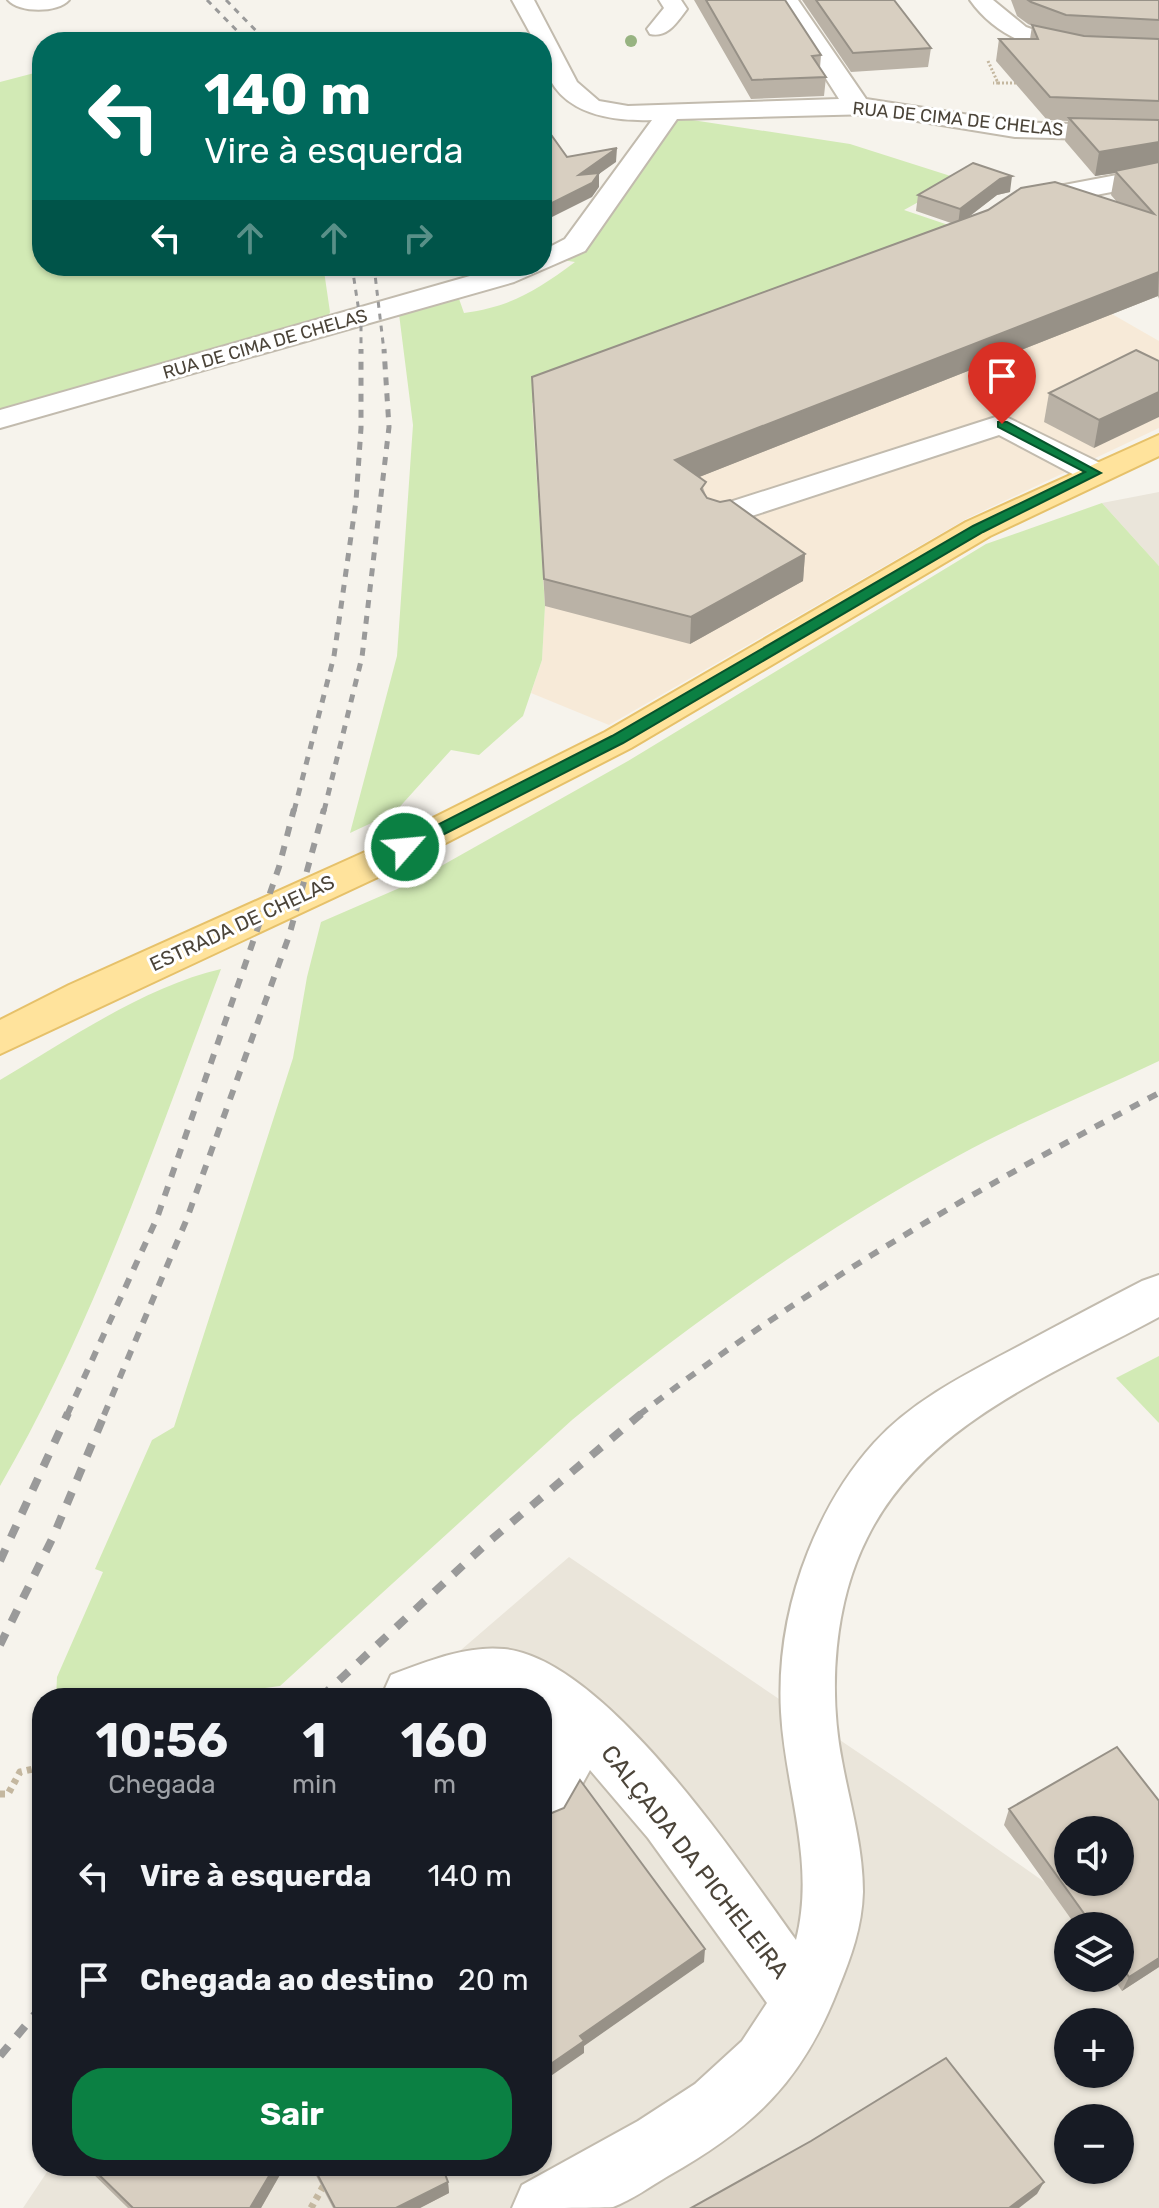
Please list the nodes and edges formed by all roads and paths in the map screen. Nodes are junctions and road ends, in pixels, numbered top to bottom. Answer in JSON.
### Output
{"nodes":[{"id":1,"x":58,"y":0,"type":"edge"},
{"id":2,"x":523,"y":0,"type":"edge"},
{"id":3,"x":670,"y":0,"type":"edge"},
{"id":4,"x":787,"y":0,"type":"edge"},
{"id":5,"x":981,"y":0,"type":"edge"},
{"id":6,"x":19,"y":7,"type":"edge"},
{"id":7,"x":996,"y":19,"type":"junction"},
{"id":8,"x":658,"y":29,"type":"dead end"},
{"id":9,"x":541,"y":32,"type":"edge"},
{"id":10,"x":552,"y":52,"type":"edge"},
{"id":11,"x":1159,"y":52,"type":"edge"},
{"id":12,"x":982,"y":83,"type":"dead end"},
{"id":13,"x":859,"y":106,"type":"junction"},
{"id":14,"x":670,"y":112,"type":"junction"},
{"id":15,"x":1159,"y":134,"type":"edge"},
{"id":16,"x":1159,"y":175,"type":"edge"},
{"id":17,"x":997,"y":210,"type":"edge"},
{"id":18,"x":552,"y":256,"type":"edge"},
{"id":19,"x":504,"y":276,"type":"edge"},
{"id":20,"x":0,"y":419,"type":"edge"},
{"id":21,"x":1159,"y":444,"type":"edge"},
{"id":22,"x":1095,"y":473,"type":"junction"},
{"id":23,"x":719,"y":516,"type":"edge"},
{"id":24,"x":0,"y":1039,"type":"edge"},
{"id":25,"x":1159,"y":1294,"type":"edge"},
{"id":26,"x":432,"y":1688,"type":"edge"},
{"id":27,"x":543,"y":1688,"type":"edge"},
{"id":28,"x":552,"y":1696,"type":"edge"},
{"id":29,"x":586,"y":1723,"type":"junction"},
{"id":30,"x":32,"y":1769,"type":"edge"},
{"id":31,"x":552,"y":1783,"type":"edge"},
{"id":32,"x":0,"y":1794,"type":"edge"},
{"id":33,"x":803,"y":2001,"type":"junction"},
{"id":34,"x":329,"y":2176,"type":"edge"},
{"id":35,"x":311,"y":2208,"type":"edge"},
{"id":36,"x":545,"y":2208,"type":"edge"}],
"edges":[{"from":1,"to":6,"type":"street"},
{"from":2,"to":9,"type":"street","name":"RUA DE CIMA DE CHELAS"},
{"from":3,"to":8,"type":"street"},
{"from":4,"to":13,"type":"street"},
{"from":5,"to":7,"type":"street"},
{"from":7,"to":11,"type":"street"},
{"from":7,"to":12,"type":"path"},
{"from":10,"to":14,"type":"street","name":"RUA DE CIMA DE CHELAS"},
{"from":13,"to":14,"type":"street","name":"RUA DE CIMA DE CHELAS"},
{"from":13,"to":15,"type":"street","name":"RUA DE CIMA DE CHELAS"},
{"from":14,"to":18,"type":"street"},
{"from":16,"to":17,"type":"street"},
{"from":19,"to":20,"type":"street","name":"RUA DE CIMA DE CHELAS"},
{"from":21,"to":22,"type":"main road","name":"ESTRADA DE CHELAS"},
{"from":22,"to":23,"type":"street"},
{"from":22,"to":24,"type":"main road","name":"ESTRADA DE CHELAS"},
{"from":25,"to":33,"type":"street"},
{"from":26,"to":27,"type":"street","name":"CALÇADA DA PICHELEIRA"},
{"from":28,"to":29,"type":"street","name":"CALÇADA DA PICHELEIRA"},
{"from":29,"to":31,"type":"street"},
{"from":29,"to":33,"type":"street","name":"CALÇADA DA PICHELEIRA"},
{"from":30,"to":32,"type":"path"},
{"from":33,"to":36,"type":"street"},
{"from":34,"to":35,"type":"path"}]}
